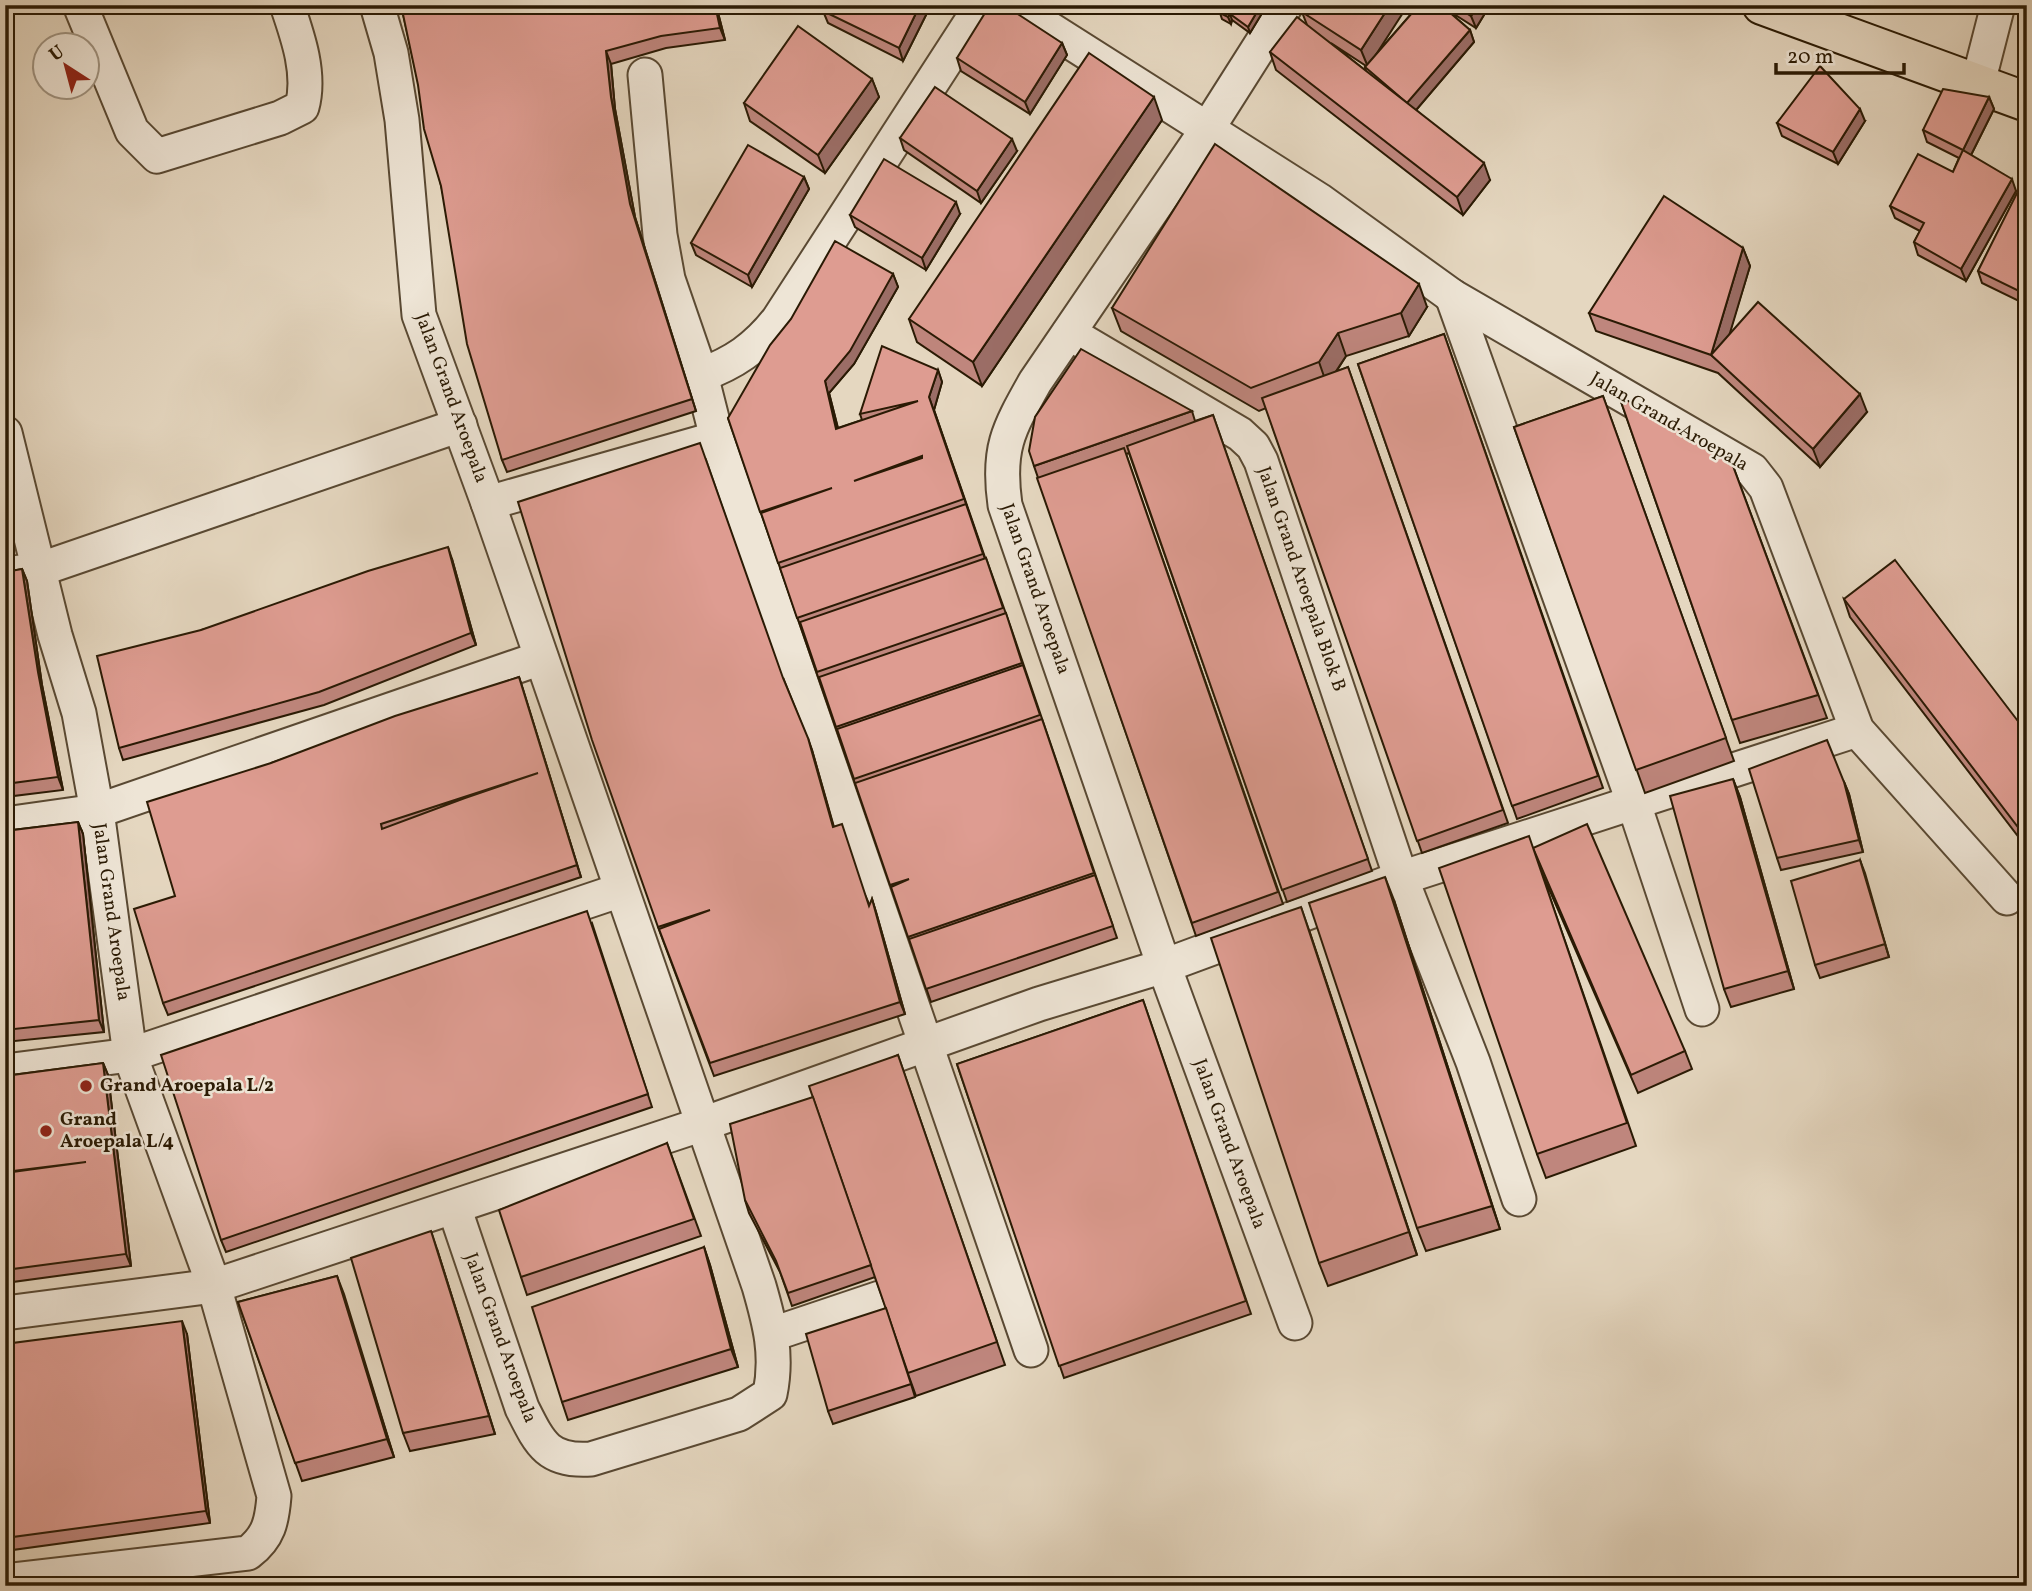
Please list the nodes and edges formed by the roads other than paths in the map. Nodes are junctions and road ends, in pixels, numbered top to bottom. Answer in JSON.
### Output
{"nodes":[{"id":1,"x":80,"y":5,"type":"edge"},
{"id":2,"x":287,"y":5,"type":"edge"},
{"id":3,"x":377,"y":5,"type":"edge"},
{"id":4,"x":982,"y":5,"type":"edge"},
{"id":5,"x":1012,"y":5,"type":"edge"},
{"id":6,"x":1286,"y":5,"type":"edge"},
{"id":7,"x":1762,"y":5,"type":"edge"},
{"id":8,"x":1998,"y":5,"type":"edge"},
{"id":9,"x":645,"y":75,"type":"dead end"},
{"id":10,"x":1978,"y":83,"type":"junction"},
{"id":11,"x":2027,"y":102,"type":"edge"},
{"id":12,"x":1206,"y":131,"type":"junction"},
{"id":13,"x":1452,"y":296,"type":"junction"},
{"id":14,"x":1069,"y":333,"type":"junction"},
{"id":15,"x":701,"y":375,"type":"junction"},
{"id":16,"x":460,"y":425,"type":"junction"},
{"id":17,"x":5,"y":433,"type":"edge"},
{"id":18,"x":717,"y":438,"type":"junction"},
{"id":19,"x":488,"y":503,"type":"junction"},
{"id":20,"x":38,"y":569,"type":"junction"},
{"id":21,"x":5,"y":574,"type":"edge"},
{"id":22,"x":541,"y":658,"type":"junction"},
{"id":23,"x":1857,"y":730,"type":"junction"},
{"id":24,"x":1633,"y":801,"type":"junction"},
{"id":25,"x":97,"y":811,"type":"junction"},
{"id":26,"x":5,"y":824,"type":"edge"},
{"id":27,"x":1401,"y":878,"type":"junction"},
{"id":28,"x":621,"y":890,"type":"junction"},
{"id":29,"x":2007,"y":898,"type":"dead end"},
{"id":30,"x":1164,"y":966,"type":"junction"},
{"id":31,"x":1702,"y":1009,"type":"dead end"},
{"id":32,"x":927,"y":1046,"type":"junction"},
{"id":33,"x":130,"y":1055,"type":"junction"},
{"id":34,"x":5,"y":1071,"type":"edge"},
{"id":35,"x":703,"y":1124,"type":"junction"},
{"id":36,"x":1519,"y":1199,"type":"dead end"},
{"id":37,"x":454,"y":1207,"type":"junction"},
{"id":38,"x":214,"y":1286,"type":"junction"},
{"id":39,"x":883,"y":1297,"type":"edge"},
{"id":40,"x":5,"y":1313,"type":"edge"},
{"id":41,"x":1295,"y":1323,"type":"dead end"},
{"id":42,"x":773,"y":1334,"type":"junction"},
{"id":43,"x":1031,"y":1350,"type":"dead end"},
{"id":44,"x":5,"y":1581,"type":"edge"}],
"edges":[{"from":1,"to":2,"type":"street"},
{"from":3,"to":16,"type":"street","name":"Jalan Grand Aroepala"},
{"from":4,"to":15,"type":"street"},
{"from":5,"to":12,"type":"street","name":"Jalan Grand Aroepala"},
{"from":6,"to":12,"type":"street","name":"Jalan Grand Aroepala"},
{"from":7,"to":10,"type":"main road"},
{"from":8,"to":10,"type":"street"},
{"from":9,"to":15,"type":"street"},
{"from":10,"to":11,"type":"main road"},
{"from":12,"to":13,"type":"street","name":"Jalan Grand Aroepala"},
{"from":12,"to":14,"type":"street","name":"Jalan Grand Aroepala"},
{"from":13,"to":23,"type":"street","name":"Jalan Grand Aroepala"},
{"from":13,"to":24,"type":"street"},
{"from":14,"to":27,"type":"street","name":"Jalan Grand Aroepala Blok B"},
{"from":14,"to":30,"type":"street","name":"Jalan Grand Aroepala"},
{"from":15,"to":18,"type":"street"},
{"from":16,"to":19,"type":"street","name":"Jalan Grand Aroepala"},
{"from":16,"to":20,"type":"street"},
{"from":17,"to":20,"type":"street","name":"Jalan Grand Aroepala"},
{"from":18,"to":19,"type":"street"},
{"from":18,"to":32,"type":"street"},
{"from":19,"to":22,"type":"street","name":"Jalan Grand Aroepala"},
{"from":20,"to":21,"type":"street"},
{"from":20,"to":25,"type":"street","name":"Jalan Grand Aroepala"},
{"from":22,"to":25,"type":"street","name":"Jalan Grand Aroepala"},
{"from":22,"to":28,"type":"street","name":"Jalan Grand Aroepala"},
{"from":23,"to":24,"type":"street"},
{"from":23,"to":29,"type":"street","name":"Jalan Grand Aroepala"},
{"from":24,"to":27,"type":"street"},
{"from":24,"to":31,"type":"street"},
{"from":25,"to":26,"type":"street","name":"Jalan Grand Aroepala"},
{"from":25,"to":33,"type":"street","name":"Jalan Grand Aroepala"},
{"from":27,"to":30,"type":"street"},
{"from":27,"to":36,"type":"street"},
{"from":28,"to":33,"type":"street"},
{"from":28,"to":35,"type":"street","name":"Jalan Grand Aroepala"},
{"from":30,"to":32,"type":"street"},
{"from":30,"to":41,"type":"street","name":"Jalan Grand Aroepala"},
{"from":32,"to":35,"type":"street"},
{"from":32,"to":43,"type":"street"},
{"from":33,"to":34,"type":"street"},
{"from":33,"to":38,"type":"street","name":"Jalan Grand Aroepala"},
{"from":35,"to":37,"type":"street"},
{"from":35,"to":42,"type":"street","name":"Jalan Grand Aroepala"},
{"from":37,"to":38,"type":"street"},
{"from":37,"to":42,"type":"street","name":"Jalan Grand Aroepala"},
{"from":38,"to":40,"type":"street"},
{"from":38,"to":44,"type":"street","name":"Jalan Grand Aroepala"},
{"from":39,"to":42,"type":"street"}]}
